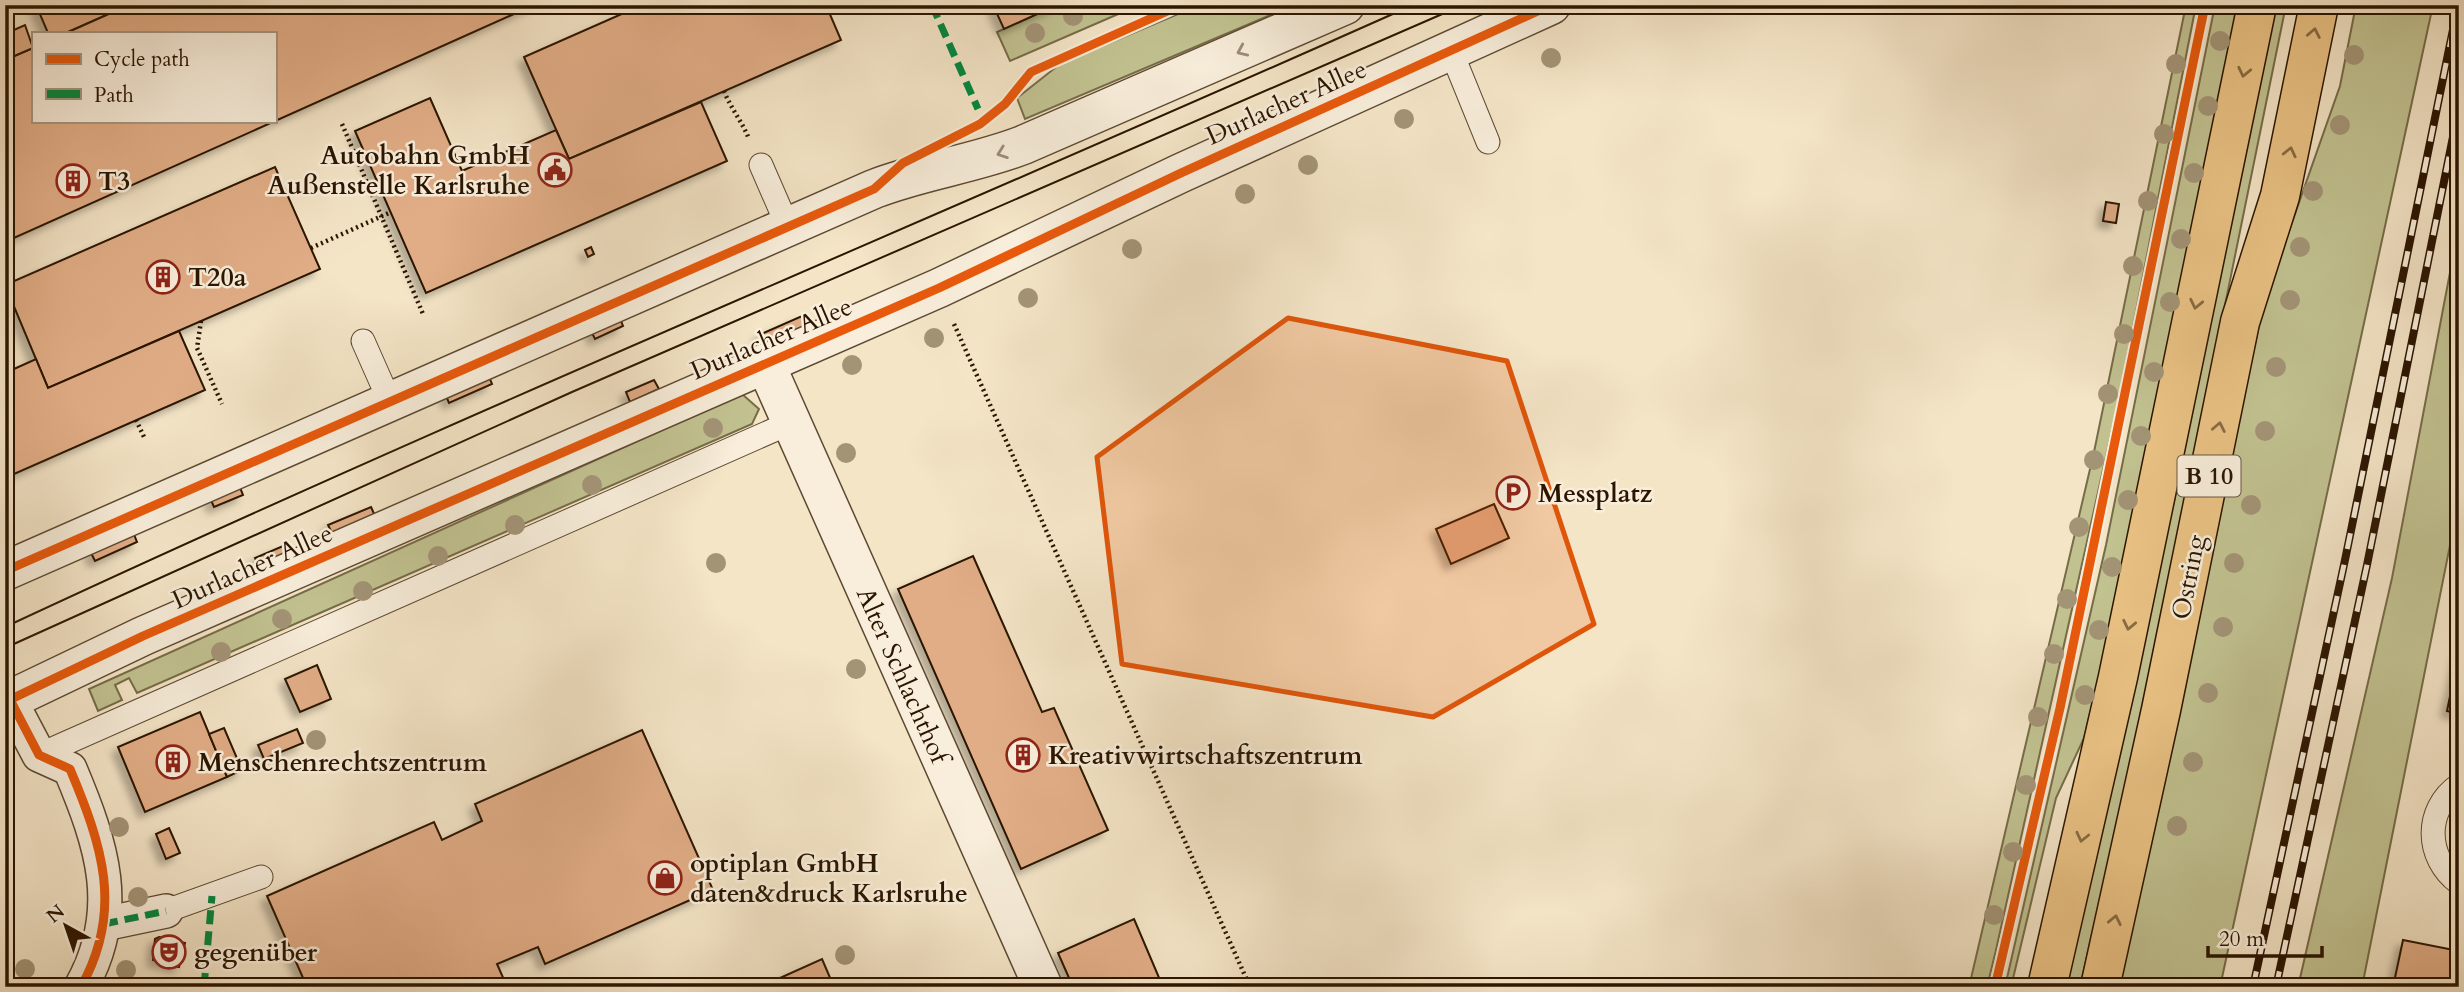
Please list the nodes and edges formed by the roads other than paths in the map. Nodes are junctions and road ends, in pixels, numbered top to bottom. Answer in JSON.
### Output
{"nodes":[{"id":1,"x":1345,"y":5,"type":"edge"},
{"id":2,"x":1551,"y":5,"type":"edge"},
{"id":3,"x":2258,"y":5,"type":"edge"},
{"id":4,"x":2319,"y":5,"type":"edge"},
{"id":5,"x":1451,"y":51,"type":"junction"},
{"id":6,"x":1488,"y":142,"type":"dead end"},
{"id":7,"x":761,"y":165,"type":"road end"},
{"id":8,"x":788,"y":227,"type":"junction"},
{"id":9,"x":363,"y":341,"type":"dead end"},
{"id":10,"x":765,"y":363,"type":"junction"},
{"id":11,"x":390,"y":402,"type":"junction"},
{"id":12,"x":792,"y":422,"type":"junction"},
{"id":13,"x":5,"y":571,"type":"edge"},
{"id":14,"x":8,"y":701,"type":"edge"},
{"id":15,"x":39,"y":755,"type":"junction"},
{"id":16,"x":2459,"y":785,"type":"edge"},
{"id":17,"x":261,"y":877,"type":"dead end"},
{"id":18,"x":2459,"y":883,"type":"edge"},
{"id":19,"x":166,"y":911,"type":"joint"},
{"id":20,"x":104,"y":924,"type":"junction"},
{"id":21,"x":81,"y":987,"type":"edge"},
{"id":22,"x":1043,"y":987,"type":"edge"},
{"id":23,"x":2047,"y":987,"type":"edge"},
{"id":24,"x":2100,"y":987,"type":"edge"}],
"edges":[{"from":1,"to":8,"type":"street","one_way":true},
{"from":2,"to":5,"type":"street","name":"Durlacher Allee"},
{"from":3,"to":23,"type":"main road","name":"Ostring","number":"B 10","one_way":true},
{"from":24,"to":4,"type":"main road","name":"Ostring","number":"B 10","one_way":true},
{"from":5,"to":6,"type":"lane"},
{"from":5,"to":10,"type":"street","name":"Durlacher Allee"},
{"from":7,"to":8,"type":"lane"},
{"from":8,"to":11,"type":"street"},
{"from":9,"to":11,"type":"lane"},
{"from":10,"to":12,"type":"street","name":"Alter Schlachthof"},
{"from":10,"to":14,"type":"street","name":"Durlacher Allee"},
{"from":11,"to":13,"type":"street"},
{"from":12,"to":15,"type":"lane"},
{"from":12,"to":22,"type":"street","name":"Alter Schlachthof"},
{"from":14,"to":15,"type":"street"},
{"from":15,"to":20,"type":"street"},
{"from":16,"to":18,"type":"lane"},
{"from":17,"to":19,"type":"lane"},
{"from":19,"to":20,"type":"street"},
{"from":20,"to":21,"type":"street"}]}
